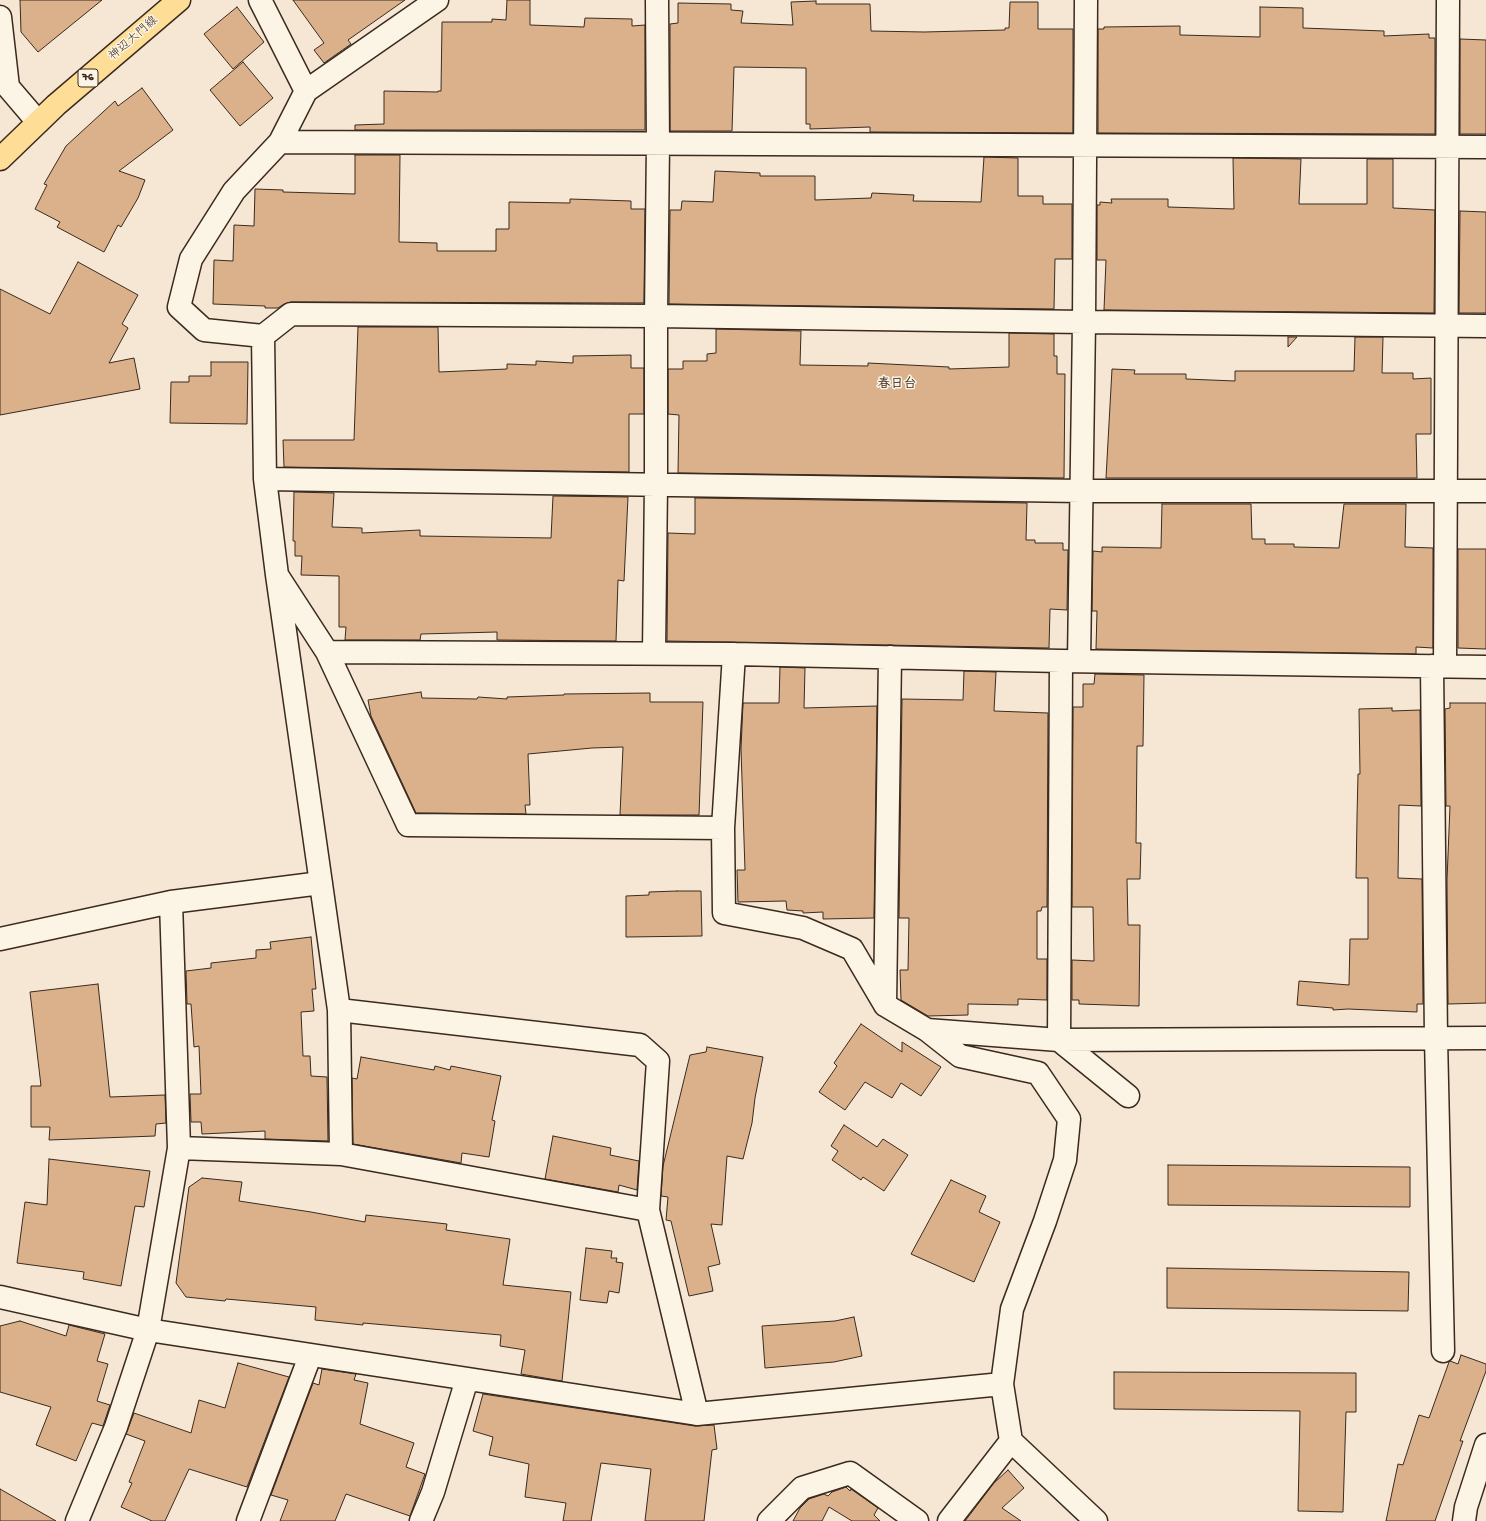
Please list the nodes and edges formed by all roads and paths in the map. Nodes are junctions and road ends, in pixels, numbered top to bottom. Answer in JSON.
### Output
{"nodes":[{"id":1,"x":179,"y":0,"type":"edge"},
{"id":2,"x":260,"y":0,"type":"edge"},
{"id":3,"x":438,"y":0,"type":"edge"},
{"id":4,"x":657,"y":0,"type":"edge"},
{"id":5,"x":1086,"y":0,"type":"edge"},
{"id":6,"x":1448,"y":0,"type":"edge"},
{"id":7,"x":0,"y":17,"type":"edge"},
{"id":8,"x":306,"y":91,"type":"junction"},
{"id":9,"x":38,"y":122,"type":"junction"},
{"id":10,"x":280,"y":142,"type":"junction"},
{"id":11,"x":658,"y":144,"type":"junction"},
{"id":12,"x":1084,"y":146,"type":"junction"},
{"id":13,"x":1448,"y":147,"type":"junction"},
{"id":14,"x":1486,"y":147,"type":"edge"},
{"id":15,"x":0,"y":159,"type":"edge"},
{"id":16,"x":656,"y":316,"type":"junction"},
{"id":17,"x":1084,"y":322,"type":"junction"},
{"id":18,"x":1447,"y":326,"type":"junction"},
{"id":19,"x":1486,"y":326,"type":"edge"},
{"id":20,"x":263,"y":336,"type":"junction"},
{"id":21,"x":265,"y":479,"type":"junction"},
{"id":22,"x":656,"y":484,"type":"junction"},
{"id":23,"x":1081,"y":491,"type":"junction"},
{"id":24,"x":1446,"y":491,"type":"junction"},
{"id":25,"x":1486,"y":491,"type":"edge"},
{"id":26,"x":277,"y":575,"type":"junction"},
{"id":27,"x":328,"y":652,"type":"junction"},
{"id":28,"x":654,"y":653,"type":"junction"},
{"id":29,"x":734,"y":654,"type":"junction"},
{"id":30,"x":890,"y":657,"type":"junction"},
{"id":31,"x":1070,"y":661,"type":"junction"},
{"id":32,"x":1439,"y":666,"type":"junction"},
{"id":33,"x":1486,"y":667,"type":"edge"},
{"id":34,"x":723,"y":828,"type":"junction"},
{"id":35,"x":321,"y":883,"type":"junction"},
{"id":36,"x":171,"y":902,"type":"junction"},
{"id":37,"x":0,"y":939,"type":"edge"},
{"id":38,"x":885,"y":1005,"type":"junction"},
{"id":39,"x":339,"y":1010,"type":"junction"},
{"id":40,"x":928,"y":1030,"type":"junction"},
{"id":41,"x":1436,"y":1038,"type":"junction"},
{"id":42,"x":1486,"y":1038,"type":"edge"},
{"id":43,"x":1059,"y":1040,"type":"junction"},
{"id":44,"x":1128,"y":1096,"type":"dead end"},
{"id":45,"x":179,"y":1148,"type":"junction"},
{"id":46,"x":341,"y":1154,"type":"junction"},
{"id":47,"x":648,"y":1210,"type":"junction"},
{"id":48,"x":0,"y":1297,"type":"edge"},
{"id":49,"x":148,"y":1330,"type":"junction"},
{"id":50,"x":1442,"y":1351,"type":"dead end"},
{"id":51,"x":310,"y":1356,"type":"junction"},
{"id":52,"x":467,"y":1379,"type":"junction"},
{"id":53,"x":1002,"y":1384,"type":"junction"},
{"id":54,"x":697,"y":1414,"type":"junction"},
{"id":55,"x":1011,"y":1441,"type":"junction"},
{"id":56,"x":1486,"y":1445,"type":"edge"},
{"id":57,"x":77,"y":1521,"type":"edge"},
{"id":58,"x":248,"y":1521,"type":"edge"},
{"id":59,"x":421,"y":1521,"type":"edge"},
{"id":60,"x":769,"y":1521,"type":"edge"},
{"id":61,"x":917,"y":1521,"type":"edge"},
{"id":62,"x":949,"y":1521,"type":"edge"},
{"id":63,"x":1096,"y":1521,"type":"edge"},
{"id":64,"x":1464,"y":1521,"type":"edge"}],
"edges":[{"from":1,"to":9,"type":"main road","name":"神辺大門線","number":"76"},
{"from":2,"to":8,"type":"street"},
{"from":3,"to":8,"type":"street"},
{"from":4,"to":11,"type":"street"},
{"from":5,"to":12,"type":"street"},
{"from":6,"to":13,"type":"street"},
{"from":7,"to":9,"type":"street"},
{"from":8,"to":10,"type":"street"},
{"from":9,"to":15,"type":"main road","name":"神辺大門線","number":"76"},
{"from":10,"to":11,"type":"street"},
{"from":10,"to":20,"type":"street"},
{"from":11,"to":12,"type":"street"},
{"from":11,"to":16,"type":"street"},
{"from":12,"to":13,"type":"street"},
{"from":12,"to":17,"type":"street"},
{"from":13,"to":14,"type":"street"},
{"from":13,"to":18,"type":"street"},
{"from":16,"to":17,"type":"street"},
{"from":16,"to":20,"type":"street"},
{"from":16,"to":22,"type":"street"},
{"from":17,"to":18,"type":"street"},
{"from":17,"to":23,"type":"street"},
{"from":18,"to":19,"type":"street"},
{"from":18,"to":24,"type":"street"},
{"from":20,"to":21,"type":"street"},
{"from":21,"to":22,"type":"street"},
{"from":21,"to":26,"type":"street"},
{"from":22,"to":23,"type":"street"},
{"from":22,"to":28,"type":"street"},
{"from":23,"to":24,"type":"street"},
{"from":23,"to":31,"type":"street"},
{"from":24,"to":25,"type":"street"},
{"from":24,"to":32,"type":"street"},
{"from":26,"to":27,"type":"street"},
{"from":26,"to":35,"type":"street"},
{"from":27,"to":28,"type":"street"},
{"from":27,"to":34,"type":"street"},
{"from":28,"to":29,"type":"street"},
{"from":29,"to":30,"type":"street"},
{"from":29,"to":34,"type":"street"},
{"from":30,"to":31,"type":"street"},
{"from":30,"to":38,"type":"street"},
{"from":31,"to":32,"type":"street"},
{"from":31,"to":43,"type":"street"},
{"from":32,"to":33,"type":"street"},
{"from":32,"to":41,"type":"street"},
{"from":34,"to":38,"type":"street"},
{"from":35,"to":36,"type":"street"},
{"from":35,"to":39,"type":"street"},
{"from":36,"to":37,"type":"street"},
{"from":36,"to":45,"type":"street"},
{"from":38,"to":40,"type":"street"},
{"from":39,"to":46,"type":"street"},
{"from":39,"to":47,"type":"street"},
{"from":40,"to":43,"type":"street"},
{"from":40,"to":53,"type":"street"},
{"from":41,"to":42,"type":"street"},
{"from":41,"to":43,"type":"street"},
{"from":41,"to":50,"type":"street"},
{"from":43,"to":44,"type":"street"},
{"from":45,"to":46,"type":"street"},
{"from":45,"to":49,"type":"street"},
{"from":46,"to":47,"type":"street"},
{"from":47,"to":54,"type":"street"},
{"from":48,"to":49,"type":"street"},
{"from":49,"to":51,"type":"street"},
{"from":49,"to":57,"type":"street"},
{"from":51,"to":52,"type":"street"},
{"from":51,"to":58,"type":"street"},
{"from":52,"to":54,"type":"street"},
{"from":52,"to":59,"type":"street"},
{"from":53,"to":54,"type":"street"},
{"from":53,"to":55,"type":"street"},
{"from":55,"to":62,"type":"street"},
{"from":55,"to":63,"type":"street"},
{"from":56,"to":64,"type":"street"},
{"from":60,"to":61,"type":"street"}]}
